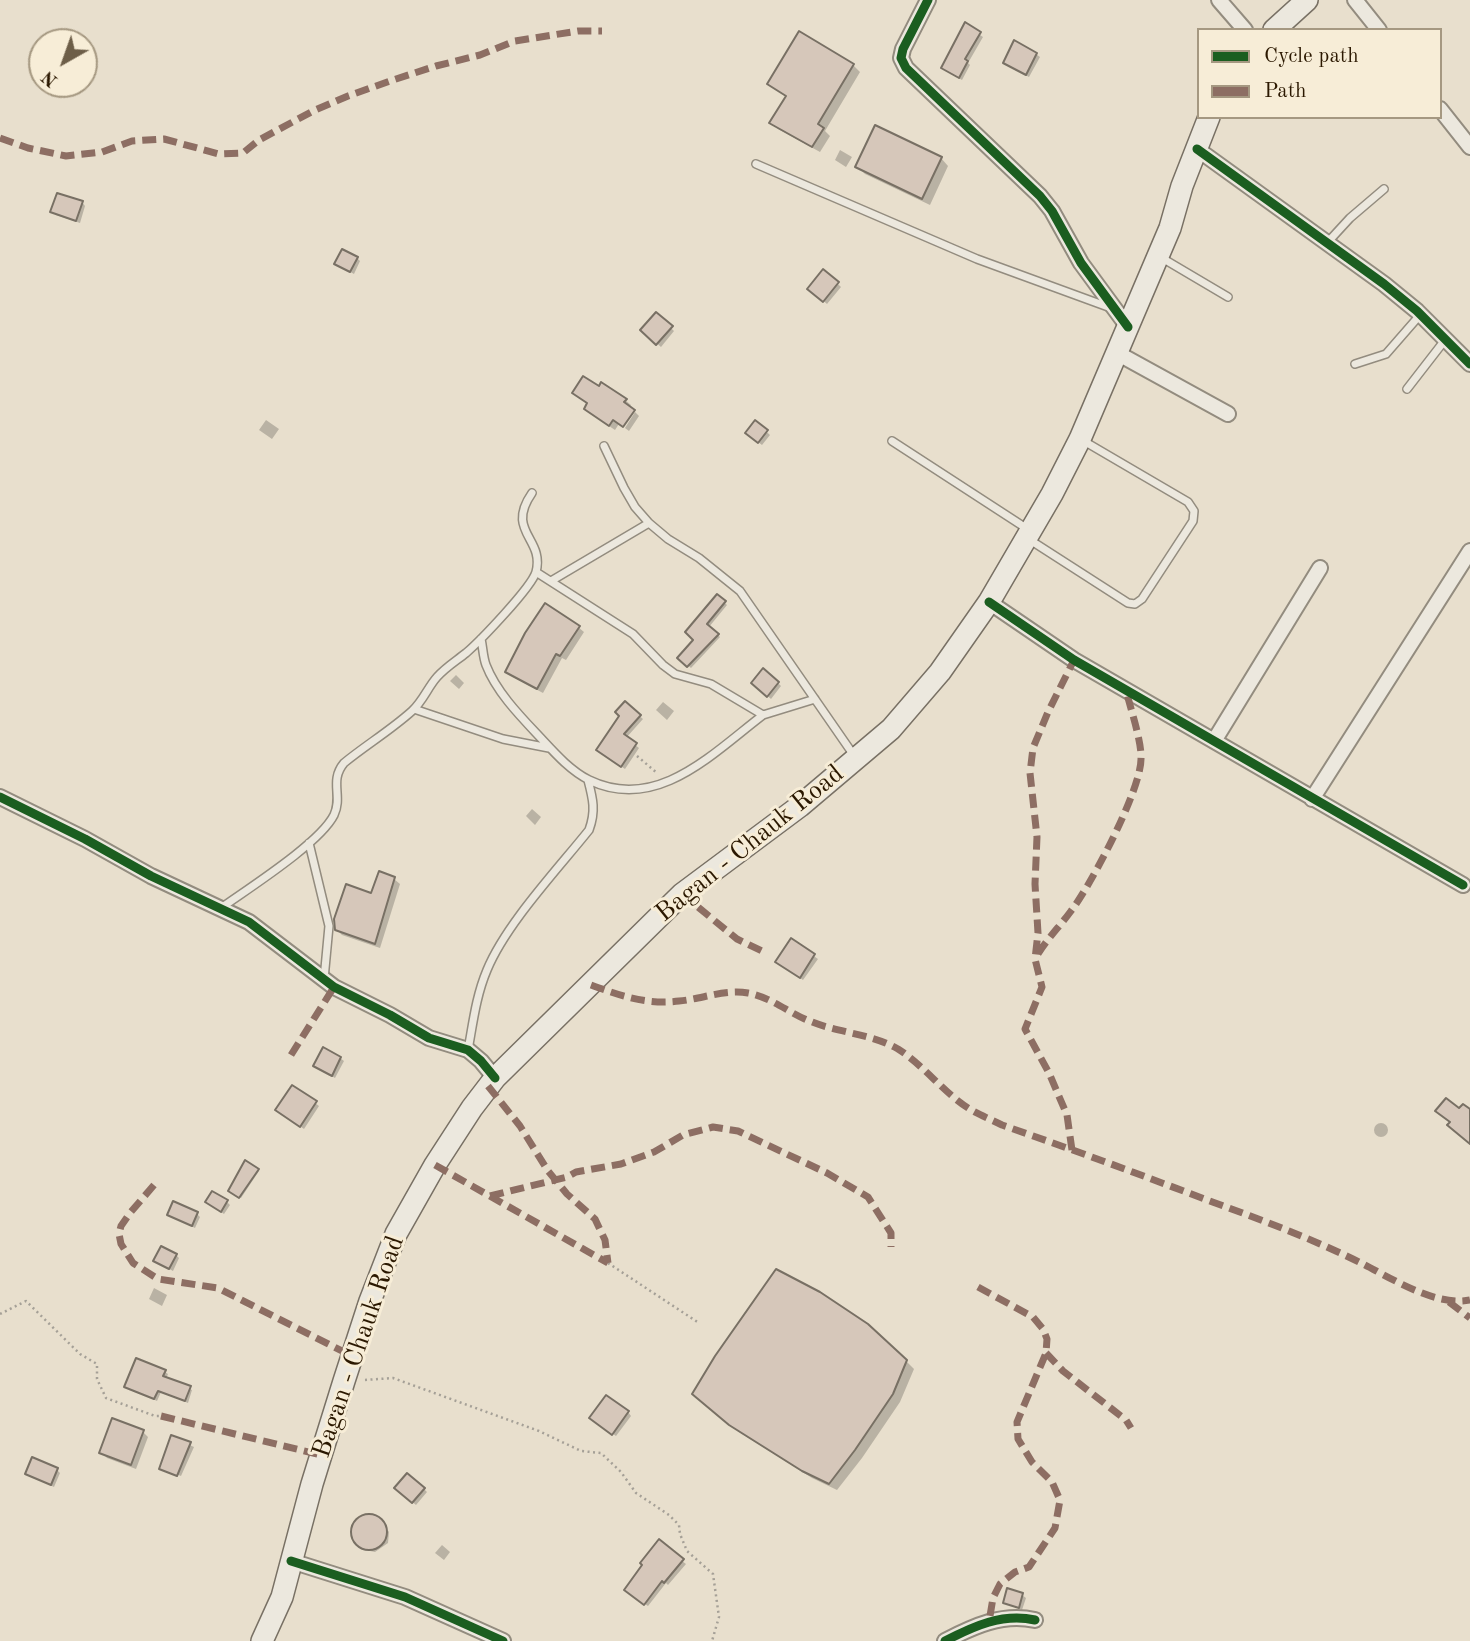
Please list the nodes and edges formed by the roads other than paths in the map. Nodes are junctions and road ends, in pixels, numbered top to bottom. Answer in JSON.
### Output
{"nodes":[{"id":1,"x":928,"y":0,"type":"edge"},
{"id":2,"x":1219,"y":0,"type":"edge"},
{"id":3,"x":1307,"y":0,"type":"edge"},
{"id":4,"x":1355,"y":0,"type":"edge"},
{"id":5,"x":1243,"y":28,"type":"edge"},
{"id":6,"x":1275,"y":28,"type":"edge"},
{"id":7,"x":1377,"y":28,"type":"edge"},
{"id":8,"x":1442,"y":111,"type":"edge"},
{"id":9,"x":1208,"y":119,"type":"edge"},
{"id":10,"x":1470,"y":147,"type":"edge"},
{"id":11,"x":1196,"y":149,"type":"junction"},
{"id":12,"x":757,"y":164,"type":"dead end"},
{"id":13,"x":1384,"y":189,"type":"dead end"},
{"id":14,"x":1326,"y":244,"type":"junction"},
{"id":15,"x":1158,"y":256,"type":"junction"},
{"id":16,"x":1228,"y":297,"type":"dead end"},
{"id":17,"x":1115,"y":309,"type":"junction"},
{"id":18,"x":1420,"y":315,"type":"junction"},
{"id":19,"x":1128,"y":327,"type":"junction"},
{"id":20,"x":1445,"y":340,"type":"junction"},
{"id":21,"x":1117,"y":353,"type":"junction"},
{"id":22,"x":1355,"y":364,"type":"dead end"},
{"id":23,"x":1470,"y":364,"type":"edge"},
{"id":24,"x":1408,"y":389,"type":"dead end"},
{"id":25,"x":1228,"y":414,"type":"dead end"},
{"id":26,"x":1080,"y":439,"type":"junction"},
{"id":27,"x":892,"y":441,"type":"dead end"},
{"id":28,"x":604,"y":446,"type":"dead end"},
{"id":29,"x":532,"y":493,"type":"dead end"},
{"id":30,"x":649,"y":523,"type":"junction"},
{"id":31,"x":1028,"y":534,"type":"junction"},
{"id":32,"x":1470,"y":551,"type":"edge"},
{"id":33,"x":1320,"y":568,"type":"dead end"},
{"id":34,"x":536,"y":572,"type":"junction"},
{"id":35,"x":551,"y":581,"type":"junction"},
{"id":36,"x":989,"y":602,"type":"junction"},
{"id":37,"x":481,"y":639,"type":"junction"},
{"id":38,"x":815,"y":699,"type":"junction"},
{"id":39,"x":414,"y":709,"type":"junction"},
{"id":40,"x":763,"y":715,"type":"junction"},
{"id":41,"x":1214,"y":741,"type":"junction"},
{"id":42,"x":550,"y":748,"type":"junction"},
{"id":43,"x":855,"y":758,"type":"junction"},
{"id":44,"x":588,"y":780,"type":"junction"},
{"id":45,"x":0,"y":797,"type":"edge"},
{"id":46,"x":1311,"y":799,"type":"junction"},
{"id":47,"x":309,"y":842,"type":"junction"},
{"id":48,"x":1463,"y":885,"type":"dead end"},
{"id":49,"x":220,"y":909,"type":"junction"},
{"id":50,"x":324,"y":980,"type":"junction"},
{"id":51,"x":468,"y":1050,"type":"junction"},
{"id":52,"x":495,"y":1078,"type":"junction"},
{"id":53,"x":291,"y":1561,"type":"junction"},
{"id":54,"x":282,"y":1597,"type":"junction"},
{"id":55,"x":1035,"y":1620,"type":"dead end"},
{"id":56,"x":262,"y":1641,"type":"edge"},
{"id":57,"x":278,"y":1641,"type":"edge"},
{"id":58,"x":503,"y":1641,"type":"edge"},
{"id":59,"x":945,"y":1641,"type":"edge"}],
"edges":[{"from":1,"to":17,"type":"street"},
{"from":2,"to":5,"type":"street"},
{"from":3,"to":6,"type":"main road"},
{"from":4,"to":7,"type":"street"},
{"from":8,"to":10,"type":"street"},
{"from":9,"to":11,"type":"main road","name":"Bagan - Chauk Road"},
{"from":11,"to":14,"type":"street"},
{"from":11,"to":15,"type":"main road","name":"Bagan - Chauk Road"},
{"from":12,"to":17,"type":"lane"},
{"from":13,"to":14,"type":"lane"},
{"from":14,"to":18,"type":"street"},
{"from":15,"to":16,"type":"lane"},
{"from":15,"to":19,"type":"main road","name":"Bagan - Chauk Road"},
{"from":17,"to":19,"type":"street"},
{"from":18,"to":20,"type":"street"},
{"from":18,"to":22,"type":"lane"},
{"from":19,"to":21,"type":"main road","name":"Bagan - Chauk Road"},
{"from":20,"to":23,"type":"street"},
{"from":20,"to":24,"type":"lane"},
{"from":21,"to":25,"type":"street"},
{"from":21,"to":26,"type":"main road","name":"Bagan - Chauk Road"},
{"from":26,"to":31,"type":"main road","name":"Bagan - Chauk Road"},
{"from":26,"to":31,"type":"lane"},
{"from":27,"to":31,"type":"lane"},
{"from":28,"to":30,"type":"lane"},
{"from":29,"to":34,"type":"lane"},
{"from":30,"to":35,"type":"lane"},
{"from":30,"to":38,"type":"lane"},
{"from":31,"to":36,"type":"main road","name":"Bagan - Chauk Road"},
{"from":32,"to":46,"type":"street"},
{"from":33,"to":41,"type":"street"},
{"from":34,"to":35,"type":"lane"},
{"from":34,"to":37,"type":"lane"},
{"from":35,"to":40,"type":"lane"},
{"from":36,"to":41,"type":"street"},
{"from":36,"to":43,"type":"main road","name":"Bagan - Chauk Road"},
{"from":37,"to":39,"type":"lane"},
{"from":37,"to":42,"type":"lane"},
{"from":38,"to":40,"type":"lane"},
{"from":38,"to":43,"type":"lane"},
{"from":39,"to":42,"type":"lane"},
{"from":39,"to":47,"type":"lane"},
{"from":40,"to":44,"type":"lane"},
{"from":41,"to":46,"type":"street"},
{"from":42,"to":44,"type":"lane"},
{"from":43,"to":52,"type":"main road","name":"Bagan - Chauk Road"},
{"from":44,"to":51,"type":"lane"},
{"from":45,"to":49,"type":"street"},
{"from":46,"to":48,"type":"street"},
{"from":47,"to":49,"type":"lane"},
{"from":47,"to":50,"type":"lane"},
{"from":49,"to":50,"type":"street"},
{"from":50,"to":51,"type":"street"},
{"from":51,"to":52,"type":"street"},
{"from":52,"to":53,"type":"main road","name":"Bagan - Chauk Road"},
{"from":53,"to":54,"type":"main road","name":"Bagan - Chauk Road"},
{"from":53,"to":58,"type":"street"},
{"from":54,"to":56,"type":"main road","name":"Bagan - Chauk Road"},
{"from":54,"to":57,"type":"main road"},
{"from":55,"to":59,"type":"street"}]}
